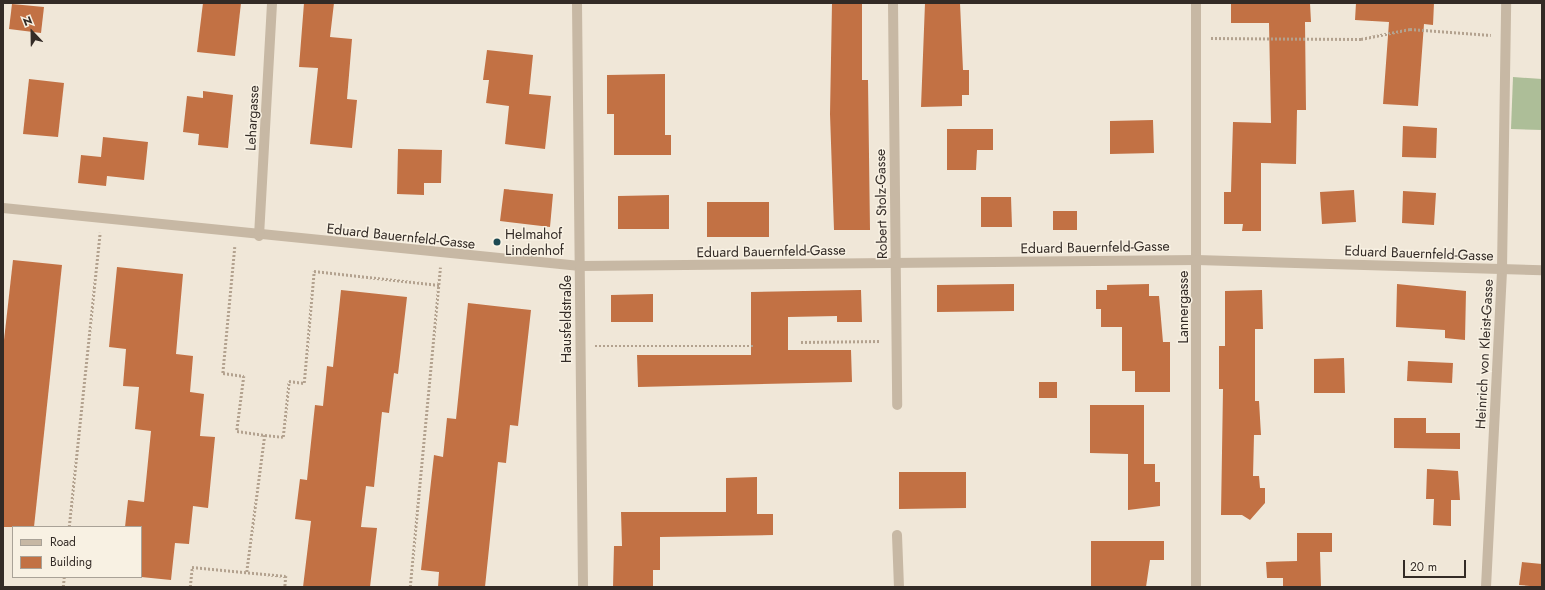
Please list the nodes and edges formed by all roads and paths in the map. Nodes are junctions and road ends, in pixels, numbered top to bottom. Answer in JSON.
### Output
{"nodes":[{"id":1,"x":272,"y":3,"type":"edge"},
{"id":2,"x":577,"y":3,"type":"edge"},
{"id":3,"x":893,"y":3,"type":"edge"},
{"id":4,"x":1196,"y":3,"type":"edge"},
{"id":5,"x":1506,"y":3,"type":"edge"},
{"id":6,"x":1506,"y":36,"type":"junction"},
{"id":7,"x":1196,"y":38,"type":"junction"},
{"id":8,"x":3,"y":208,"type":"edge"},
{"id":9,"x":101,"y":220,"type":"junction"},
{"id":10,"x":237,"y":233,"type":"junction"},
{"id":11,"x":259,"y":236,"type":"junction"},
{"id":12,"x":442,"y":254,"type":"junction"},
{"id":13,"x":1197,"y":260,"type":"junction"},
{"id":14,"x":896,"y":263,"type":"junction"},
{"id":15,"x":580,"y":266,"type":"junction"},
{"id":16,"x":1502,"y":269,"type":"junction"},
{"id":17,"x":1542,"y":270,"type":"edge"},
{"id":18,"x":439,"y":285,"type":"junction"},
{"id":19,"x":897,"y":340,"type":"junction"},
{"id":20,"x":801,"y":342,"type":"dead end"},
{"id":21,"x":580,"y":346,"type":"junction"},
{"id":22,"x":753,"y":346,"type":"dead end"},
{"id":23,"x":898,"y":405,"type":"dead end"},
{"id":24,"x":265,"y":435,"type":"junction"},
{"id":25,"x":69,"y":526,"type":"edge"},
{"id":26,"x":897,"y":535,"type":"dead end"},
{"id":27,"x":247,"y":572,"type":"junction"},
{"id":28,"x":190,"y":587,"type":"edge"},
{"id":29,"x":285,"y":587,"type":"edge"},
{"id":30,"x":410,"y":587,"type":"edge"},
{"id":31,"x":583,"y":587,"type":"edge"},
{"id":32,"x":899,"y":587,"type":"edge"},
{"id":33,"x":1196,"y":587,"type":"edge"},
{"id":34,"x":1486,"y":587,"type":"edge"}],
"edges":[{"from":1,"to":11,"type":"street","name":"Lehargasse"},
{"from":2,"to":15,"type":"street","name":"Hausfeldstraße"},
{"from":3,"to":14,"type":"street","name":"Robert Stolz-Gasse"},
{"from":4,"to":7,"type":"street","name":"Lannergasse"},
{"from":5,"to":6,"type":"street","name":"Heinrich von Kleist-Gasse"},
{"from":6,"to":7,"type":"path"},
{"from":6,"to":16,"type":"street","name":"Heinrich von Kleist-Gasse"},
{"from":7,"to":13,"type":"street","name":"Lannergasse"},
{"from":8,"to":9,"type":"street","name":"Eduard Bauernfeld-Gasse"},
{"from":9,"to":10,"type":"street","name":"Eduard Bauernfeld-Gasse"},
{"from":9,"to":25,"type":"path"},
{"from":10,"to":11,"type":"street","name":"Eduard Bauernfeld-Gasse"},
{"from":10,"to":24,"type":"path"},
{"from":11,"to":12,"type":"street","name":"Eduard Bauernfeld-Gasse"},
{"from":12,"to":15,"type":"street","name":"Eduard Bauernfeld-Gasse"},
{"from":12,"to":18,"type":"path"},
{"from":13,"to":14,"type":"street","name":"Eduard Bauernfeld-Gasse"},
{"from":13,"to":16,"type":"street","name":"Eduard Bauernfeld-Gasse"},
{"from":13,"to":33,"type":"street","name":"Lannergasse"},
{"from":14,"to":15,"type":"street","name":"Eduard Bauernfeld-Gasse"},
{"from":14,"to":19,"type":"street","name":"Robert Stolz-Gasse"},
{"from":15,"to":21,"type":"street","name":"Hausfeldstraße"},
{"from":16,"to":17,"type":"street","name":"Eduard Bauernfeld-Gasse"},
{"from":16,"to":34,"type":"street","name":"Heinrich von Kleist-Gasse"},
{"from":18,"to":24,"type":"path"},
{"from":18,"to":30,"type":"path"},
{"from":19,"to":20,"type":"path"},
{"from":19,"to":23,"type":"street","name":"Robert Stolz-Gasse"},
{"from":21,"to":22,"type":"path"},
{"from":21,"to":31,"type":"street","name":"Hausfeldstraße"},
{"from":24,"to":27,"type":"path"},
{"from":26,"to":32,"type":"street"},
{"from":27,"to":28,"type":"path"},
{"from":27,"to":29,"type":"path"}]}
